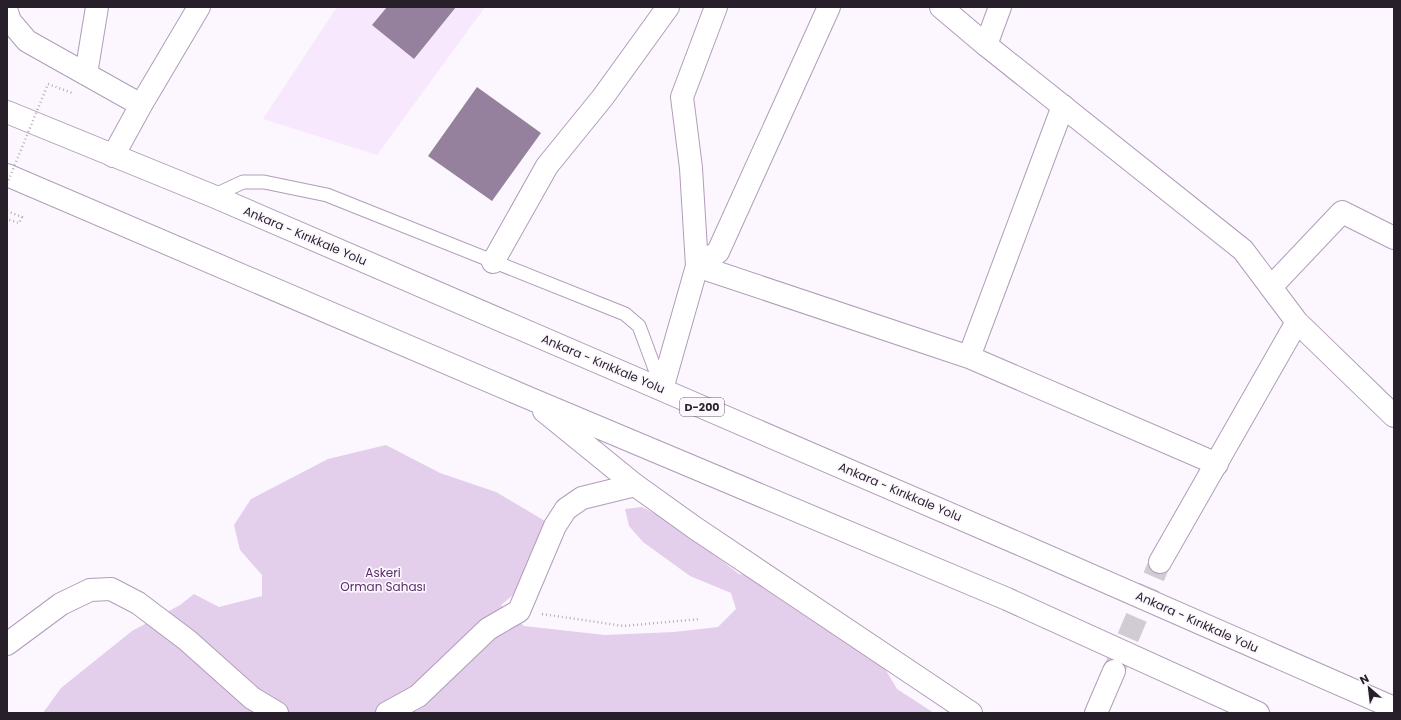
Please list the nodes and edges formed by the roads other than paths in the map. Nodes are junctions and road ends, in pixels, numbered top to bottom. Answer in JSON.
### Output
{"nodes":[{"id":1,"x":98,"y":7,"type":"edge"},
{"id":2,"x":199,"y":7,"type":"edge"},
{"id":3,"x":668,"y":7,"type":"edge"},
{"id":4,"x":716,"y":7,"type":"edge"},
{"id":5,"x":829,"y":7,"type":"edge"},
{"id":6,"x":941,"y":7,"type":"edge"},
{"id":7,"x":1000,"y":7,"type":"edge"},
{"id":8,"x":8,"y":18,"type":"edge"},
{"id":9,"x":986,"y":45,"type":"junction"},
{"id":10,"x":86,"y":74,"type":"junction"},
{"id":11,"x":141,"y":105,"type":"junction"},
{"id":12,"x":1063,"y":106,"type":"junction"},
{"id":13,"x":7,"y":112,"type":"edge"},
{"id":14,"x":113,"y":156,"type":"junction"},
{"id":15,"x":7,"y":175,"type":"edge"},
{"id":16,"x":214,"y":196,"type":"junction"},
{"id":17,"x":1394,"y":238,"type":"edge"},
{"id":18,"x":493,"y":262,"type":"junction"},
{"id":19,"x":697,"y":266,"type":"junction"},
{"id":20,"x":1271,"y":287,"type":"junction"},
{"id":21,"x":1297,"y":322,"type":"junction"},
{"id":22,"x":969,"y":357,"type":"junction"},
{"id":23,"x":662,"y":389,"type":"junction"},
{"id":24,"x":524,"y":396,"type":"junction"},
{"id":25,"x":1392,"y":411,"type":"edge"},
{"id":26,"x":1217,"y":464,"type":"junction"},
{"id":27,"x":635,"y":485,"type":"junction"},
{"id":28,"x":1160,"y":562,"type":"tunnel mouth"},
{"id":29,"x":7,"y":644,"type":"edge"},
{"id":30,"x":1114,"y":672,"type":"tunnel mouth"},
{"id":31,"x":1394,"y":708,"type":"edge"},
{"id":32,"x":277,"y":713,"type":"edge"},
{"id":33,"x":387,"y":713,"type":"edge"},
{"id":34,"x":971,"y":713,"type":"edge"},
{"id":35,"x":1096,"y":713,"type":"edge"},
{"id":36,"x":1258,"y":713,"type":"edge"}],
"edges":[{"from":1,"to":10,"type":"main road"},
{"from":2,"to":11,"type":"main road"},
{"from":3,"to":18,"type":"main road"},
{"from":4,"to":19,"type":"main road"},
{"from":5,"to":19,"type":"main road"},
{"from":6,"to":9,"type":"main road"},
{"from":7,"to":9,"type":"main road"},
{"from":8,"to":10,"type":"main road"},
{"from":9,"to":12,"type":"main road"},
{"from":10,"to":11,"type":"main road"},
{"from":11,"to":14,"type":"main road"},
{"from":12,"to":20,"type":"main road"},
{"from":12,"to":22,"type":"main road"},
{"from":13,"to":14,"type":"main road","name":"Ankara - Kırıkkale Yolu","number":"D-200"},
{"from":14,"to":16,"type":"main road","name":"Ankara - Kırıkkale Yolu","number":"D-200"},
{"from":15,"to":24,"type":"main road"},
{"from":16,"to":18,"type":"lane"},
{"from":16,"to":23,"type":"main road","name":"Ankara - Kırıkkale Yolu","number":"D-200"},
{"from":17,"to":20,"type":"main road"},
{"from":18,"to":23,"type":"lane"},
{"from":19,"to":22,"type":"main road"},
{"from":19,"to":23,"type":"main road"},
{"from":20,"to":21,"type":"main road"},
{"from":21,"to":25,"type":"main road"},
{"from":21,"to":26,"type":"main road"},
{"from":22,"to":26,"type":"main road"},
{"from":23,"to":31,"type":"main road","name":"Ankara - Kırıkkale Yolu","number":"D-200"},
{"from":24,"to":27,"type":"main road"},
{"from":24,"to":36,"type":"main road"},
{"from":26,"to":28,"type":"main road"},
{"from":27,"to":33,"type":"main road"},
{"from":27,"to":34,"type":"main road"},
{"from":29,"to":32,"type":"main road"},
{"from":30,"to":35,"type":"main road"}]}
